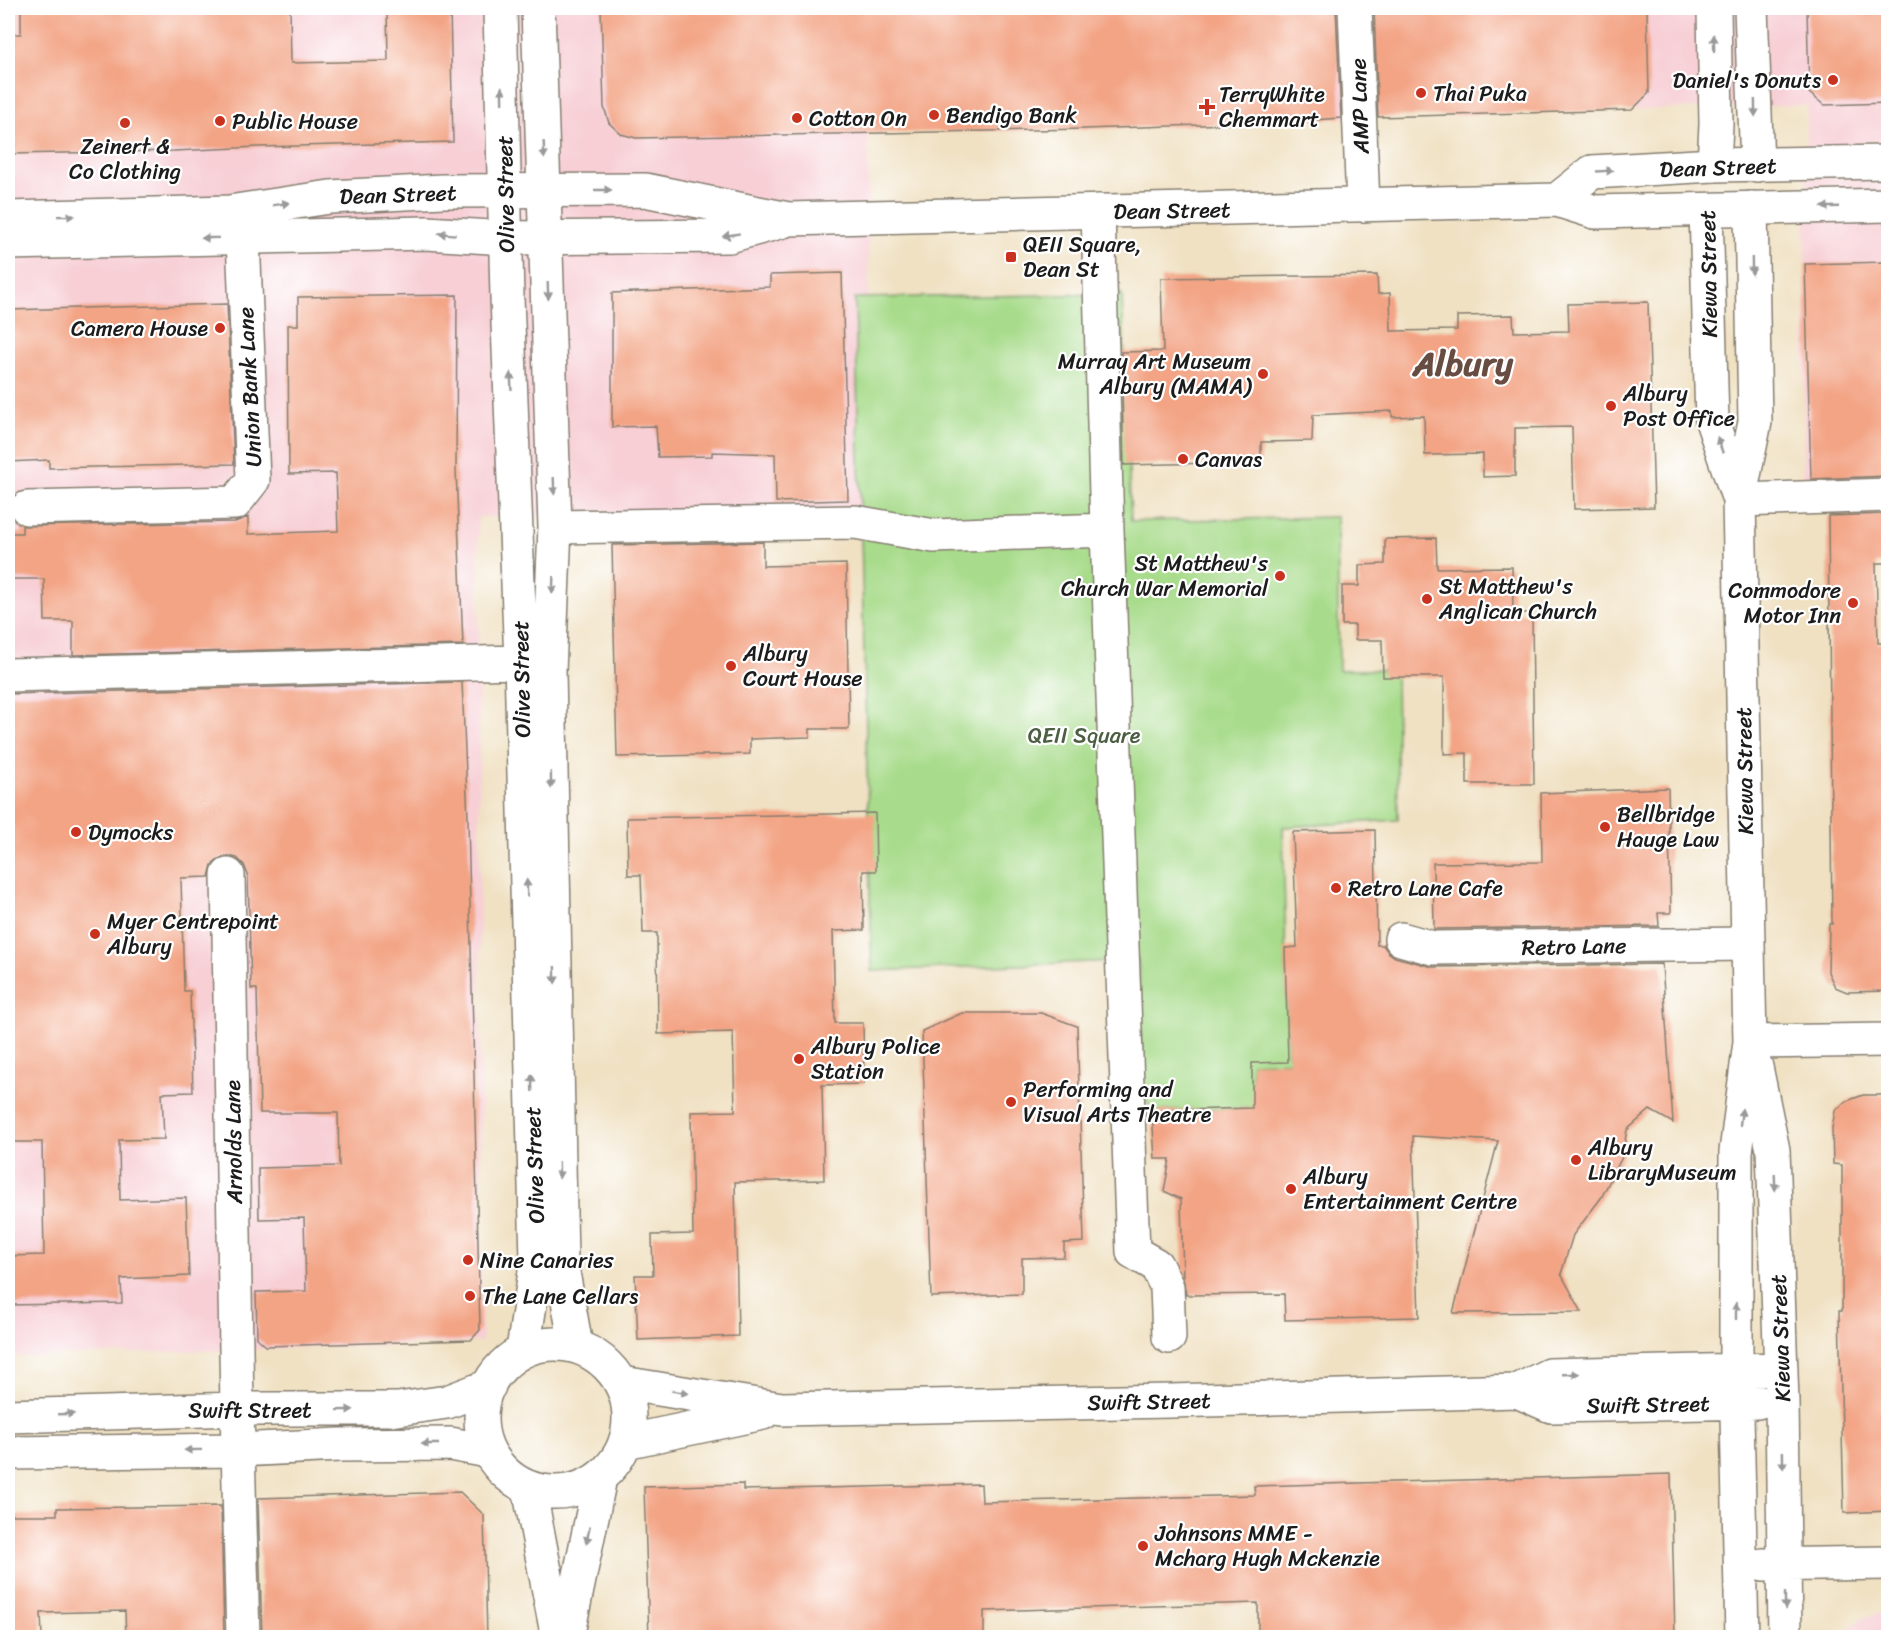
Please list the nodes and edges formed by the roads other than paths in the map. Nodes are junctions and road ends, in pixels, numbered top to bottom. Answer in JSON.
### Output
{"nodes":[{"id":1,"x":500,"y":8,"type":"edge"},
{"id":2,"x":538,"y":8,"type":"edge"},
{"id":3,"x":1355,"y":8,"type":"edge"},
{"id":4,"x":1714,"y":8,"type":"edge"},
{"id":5,"x":1751,"y":8,"type":"edge"},
{"id":6,"x":1888,"y":162,"type":"edge"},
{"id":7,"x":1714,"y":165,"type":"junction"},
{"id":8,"x":1756,"y":165,"type":"junction"},
{"id":9,"x":545,"y":190,"type":"junction"},
{"id":10,"x":505,"y":191,"type":"junction"},
{"id":11,"x":1557,"y":200,"type":"junction"},
{"id":12,"x":1363,"y":205,"type":"junction"},
{"id":13,"x":1888,"y":205,"type":"edge"},
{"id":14,"x":1751,"y":208,"type":"junction"},
{"id":15,"x":1706,"y":210,"type":"junction"},
{"id":16,"x":1098,"y":211,"type":"junction"},
{"id":17,"x":8,"y":218,"type":"edge"},
{"id":18,"x":788,"y":219,"type":"junction"},
{"id":19,"x":243,"y":237,"type":"junction"},
{"id":20,"x":506,"y":238,"type":"junction"},
{"id":21,"x":547,"y":238,"type":"junction"},
{"id":22,"x":8,"y":243,"type":"edge"},
{"id":23,"x":1888,"y":495,"type":"edge"},
{"id":24,"x":1739,"y":500,"type":"junction"},
{"id":25,"x":27,"y":508,"type":"dead end"},
{"id":26,"x":555,"y":527,"type":"junction"},
{"id":27,"x":1107,"y":530,"type":"junction"},
{"id":28,"x":521,"y":662,"type":"junction"},
{"id":29,"x":8,"y":675,"type":"edge"},
{"id":30,"x":539,"y":824,"type":"junction"},
{"id":31,"x":228,"y":875,"type":"dead end"},
{"id":32,"x":1401,"y":939,"type":"dead end"},
{"id":33,"x":1747,"y":944,"type":"junction"},
{"id":34,"x":1888,"y":1040,"type":"edge"},
{"id":35,"x":1750,"y":1042,"type":"junction"},
{"id":36,"x":1169,"y":1337,"type":"dead end"},
{"id":37,"x":576,"y":1346,"type":"junction"},
{"id":38,"x":523,"y":1350,"type":"junction"},
{"id":39,"x":1781,"y":1369,"type":"junction"},
{"id":40,"x":1736,"y":1370,"type":"junction"},
{"id":41,"x":622,"y":1383,"type":"junction"},
{"id":42,"x":489,"y":1386,"type":"junction"},
{"id":43,"x":1517,"y":1391,"type":"junction"},
{"id":44,"x":1782,"y":1401,"type":"junction"},
{"id":45,"x":1737,"y":1402,"type":"junction"},
{"id":46,"x":237,"y":1409,"type":"junction"},
{"id":47,"x":782,"y":1409,"type":"junction"},
{"id":48,"x":8,"y":1416,"type":"edge"},
{"id":49,"x":625,"y":1442,"type":"junction"},
{"id":50,"x":239,"y":1450,"type":"junction"},
{"id":51,"x":488,"y":1451,"type":"junction"},
{"id":52,"x":8,"y":1453,"type":"edge"},
{"id":53,"x":600,"y":1478,"type":"junction"},
{"id":54,"x":529,"y":1488,"type":"junction"},
{"id":55,"x":1888,"y":1563,"type":"edge"},
{"id":56,"x":1785,"y":1565,"type":"junction"},
{"id":57,"x":1740,"y":1566,"type":"junction"},
{"id":58,"x":243,"y":1638,"type":"edge"},
{"id":59,"x":558,"y":1638,"type":"edge"},
{"id":60,"x":567,"y":1638,"type":"edge"},
{"id":61,"x":1742,"y":1638,"type":"edge"},
{"id":62,"x":1785,"y":1638,"type":"edge"}],
"edges":[{"from":10,"to":1,"type":"street","name":"Olive Street","one_way":true},
{"from":2,"to":9,"type":"street","name":"Olive Street","one_way":true},
{"from":3,"to":12,"type":"street","name":"AMP Lane"},
{"from":7,"to":4,"type":"street","name":"Kiewa Street","one_way":true},
{"from":5,"to":8,"type":"street","name":"Kiewa Street","one_way":true},
{"from":6,"to":8,"type":"street","name":"Dean Street"},
{"from":7,"to":8,"type":"street","name":"Dean Street"},
{"from":11,"to":7,"type":"street","name":"Dean Street","one_way":true},
{"from":7,"to":15,"type":"street","name":"Kiewa Street"},
{"from":8,"to":14,"type":"street","name":"Kiewa Street"},
{"from":9,"to":10,"type":"street","name":"Dean Street"},
{"from":9,"to":18,"type":"street","name":"Dean Street","one_way":true},
{"from":9,"to":21,"type":"street","name":"Olive Street"},
{"from":17,"to":10,"type":"street","name":"Dean Street","one_way":true},
{"from":10,"to":20,"type":"street","name":"Olive Street"},
{"from":11,"to":12,"type":"street","name":"Dean Street"},
{"from":11,"to":15,"type":"street","name":"Dean Street"},
{"from":12,"to":16,"type":"street","name":"Dean Street"},
{"from":13,"to":14,"type":"street","name":"Dean Street","one_way":true},
{"from":14,"to":15,"type":"street","name":"Dean Street"},
{"from":14,"to":24,"type":"street","name":"Kiewa Street","one_way":true},
{"from":24,"to":15,"type":"street","name":"Kiewa Street","one_way":true},
{"from":16,"to":18,"type":"street","name":"Dean Street"},
{"from":16,"to":27,"type":"street"},
{"from":18,"to":21,"type":"street","name":"Dean Street","one_way":true},
{"from":20,"to":19,"type":"street","name":"Dean Street","one_way":true},
{"from":19,"to":22,"type":"street","name":"Dean Street","one_way":true},
{"from":19,"to":25,"type":"street","name":"Union Bank Lane"},
{"from":20,"to":21,"type":"street","name":"Dean Street"},
{"from":28,"to":20,"type":"street","name":"Olive Street","one_way":true},
{"from":21,"to":26,"type":"street","name":"Olive Street","one_way":true},
{"from":23,"to":24,"type":"street"},
{"from":24,"to":33,"type":"street","name":"Kiewa Street"},
{"from":26,"to":27,"type":"street"},
{"from":26,"to":30,"type":"street","name":"Olive Street","one_way":true},
{"from":27,"to":36,"type":"street"},
{"from":28,"to":29,"type":"street"},
{"from":28,"to":30,"type":"street","name":"Olive Street"},
{"from":30,"to":37,"type":"street","name":"Olive Street","one_way":true},
{"from":38,"to":30,"type":"street","name":"Olive Street","one_way":true},
{"from":31,"to":46,"type":"street","name":"Arnolds Lane"},
{"from":32,"to":33,"type":"street","name":"Retro Lane"},
{"from":33,"to":35,"type":"street","name":"Kiewa Street"},
{"from":34,"to":35,"type":"street"},
{"from":35,"to":39,"type":"street","name":"Kiewa Street","one_way":true},
{"from":40,"to":35,"type":"street","name":"Kiewa Street","one_way":true},
{"from":37,"to":38,"type":"street"},
{"from":37,"to":41,"type":"street"},
{"from":38,"to":42,"type":"street"},
{"from":39,"to":40,"type":"street","name":"Swift Street"},
{"from":39,"to":44,"type":"street","name":"Kiewa Street"},
{"from":43,"to":40,"type":"street","name":"Swift Street","one_way":true},
{"from":40,"to":45,"type":"street","name":"Kiewa Street"},
{"from":41,"to":47,"type":"street","name":"Swift Street","one_way":true},
{"from":41,"to":49,"type":"street"},
{"from":46,"to":42,"type":"street","name":"Swift Street","one_way":true},
{"from":42,"to":51,"type":"street"},
{"from":43,"to":45,"type":"street","name":"Swift Street"},
{"from":43,"to":47,"type":"street","name":"Swift Street"},
{"from":44,"to":45,"type":"street","name":"Swift Street"},
{"from":44,"to":56,"type":"street","name":"Kiewa Street","one_way":true},
{"from":45,"to":57,"type":"street","name":"Kiewa Street"},
{"from":48,"to":46,"type":"street","name":"Swift Street","one_way":true},
{"from":46,"to":50,"type":"street","name":"Arnolds Lane"},
{"from":47,"to":49,"type":"street","name":"Swift Street"},
{"from":49,"to":53,"type":"street"},
{"from":51,"to":50,"type":"street","name":"Swift Street","one_way":true},
{"from":50,"to":52,"type":"street","name":"Swift Street","one_way":true},
{"from":50,"to":58,"type":"street","name":"Arnolds Lane"},
{"from":51,"to":54,"type":"street"},
{"from":53,"to":54,"type":"street"},
{"from":53,"to":60,"type":"street","one_way":true},
{"from":54,"to":59,"type":"street"},
{"from":55,"to":56,"type":"street"},
{"from":56,"to":57,"type":"street"},
{"from":56,"to":62,"type":"street","name":"Kiewa Street","one_way":true},
{"from":57,"to":61,"type":"street","name":"Kiewa Street"}]}
